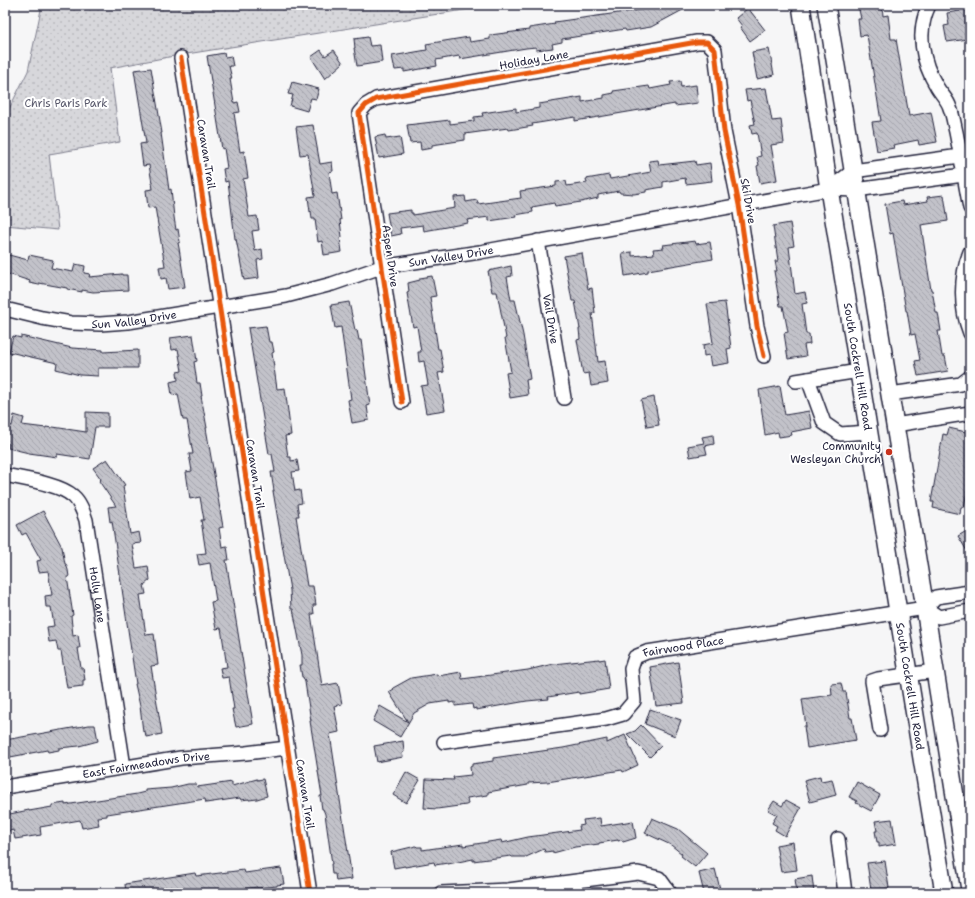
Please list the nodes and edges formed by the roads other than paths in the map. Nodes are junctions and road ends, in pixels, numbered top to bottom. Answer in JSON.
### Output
{"nodes":[{"id":1,"x":801,"y":5,"type":"edge"},
{"id":2,"x":826,"y":5,"type":"edge"},
{"id":3,"x":929,"y":5,"type":"edge"},
{"id":4,"x":715,"y":50,"type":"joint"},
{"id":5,"x":180,"y":58,"type":"dead end"},
{"id":6,"x":359,"y":113,"type":"joint"},
{"id":7,"x":960,"y":156,"type":"junction"},
{"id":8,"x":853,"y":171,"type":"junction"},
{"id":9,"x":964,"y":175,"type":"junction"},
{"id":10,"x":829,"y":189,"type":"junction"},
{"id":11,"x":856,"y":190,"type":"junction"},
{"id":12,"x":739,"y":205,"type":"junction"},
{"id":13,"x":970,"y":208,"type":"edge"},
{"id":14,"x":538,"y":240,"type":"junction"},
{"id":15,"x":970,"y":252,"type":"edge"},
{"id":16,"x":381,"y":267,"type":"junction"},
{"id":17,"x":219,"y":306,"type":"junction"},
{"id":18,"x":5,"y":308,"type":"edge"},
{"id":19,"x":970,"y":333,"type":"edge"},
{"id":20,"x":764,"y":356,"type":"dead end"},
{"id":21,"x":859,"y":371,"type":"junction"},
{"id":22,"x":970,"y":377,"type":"edge"},
{"id":23,"x":890,"y":394,"type":"junction"},
{"id":24,"x":564,"y":398,"type":"dead end"},
{"id":25,"x":402,"y":402,"type":"dead end"},
{"id":26,"x":970,"y":413,"type":"edge"},
{"id":27,"x":895,"y":425,"type":"junction"},
{"id":28,"x":869,"y":432,"type":"junction"},
{"id":29,"x":5,"y":475,"type":"edge"},
{"id":30,"x":970,"y":592,"type":"edge"},
{"id":31,"x":925,"y":608,"type":"junction"},
{"id":32,"x":970,"y":611,"type":"edge"},
{"id":33,"x":898,"y":612,"type":"junction"},
{"id":34,"x":935,"y":671,"type":"junction"},
{"id":35,"x":908,"y":675,"type":"junction"},
{"id":36,"x":880,"y":730,"type":"dead end"},
{"id":37,"x":444,"y":742,"type":"dead end"},
{"id":38,"x":287,"y":748,"type":"junction"},
{"id":39,"x":124,"y":767,"type":"junction"},
{"id":40,"x":5,"y":787,"type":"edge"},
{"id":41,"x":838,"y":839,"type":"dead end"},
{"id":42,"x":967,"y":855,"type":"edge"},
{"id":43,"x":970,"y":890,"type":"edge"},
{"id":44,"x":310,"y":893,"type":"edge"},
{"id":45,"x":441,"y":893,"type":"edge"},
{"id":46,"x":670,"y":893,"type":"edge"},
{"id":47,"x":845,"y":893,"type":"edge"},
{"id":48,"x":944,"y":893,"type":"edge"}],
"edges":[{"from":1,"to":10,"type":"main road","name":"South Cockrell Hill Road"},
{"from":2,"to":8,"type":"main road"},
{"from":3,"to":7,"type":"street"},
{"from":4,"to":6,"type":"street","name":"Holiday Lane"},
{"from":4,"to":12,"type":"street","name":"Ski Drive"},
{"from":5,"to":17,"type":"street","name":"Caravan Trail"},
{"from":6,"to":16,"type":"street","name":"Aspen Drive"},
{"from":7,"to":8,"type":"street"},
{"from":7,"to":9,"type":"street"},
{"from":8,"to":10,"type":"street"},
{"from":8,"to":11,"type":"main road"},
{"from":9,"to":11,"type":"street"},
{"from":9,"to":13,"type":"street"},
{"from":10,"to":11,"type":"street"},
{"from":10,"to":12,"type":"street","name":"Sun Valley Drive"},
{"from":10,"to":21,"type":"main road","name":"South Cockrell Hill Road"},
{"from":11,"to":23,"type":"main road"},
{"from":12,"to":14,"type":"street","name":"Sun Valley Drive"},
{"from":12,"to":20,"type":"street","name":"Ski Drive"},
{"from":14,"to":16,"type":"street","name":"Sun Valley Drive"},
{"from":14,"to":24,"type":"street","name":"Vail Drive"},
{"from":15,"to":19,"type":"street"},
{"from":16,"to":17,"type":"street","name":"Sun Valley Drive"},
{"from":16,"to":25,"type":"street","name":"Aspen Drive"},
{"from":17,"to":18,"type":"street","name":"Sun Valley Drive"},
{"from":17,"to":38,"type":"street","name":"Caravan Trail"},
{"from":21,"to":28,"type":"main road","name":"South Cockrell Hill Road"},
{"from":21,"to":28,"type":"street"},
{"from":22,"to":23,"type":"street"},
{"from":23,"to":27,"type":"main road"},
{"from":26,"to":27,"type":"street"},
{"from":27,"to":31,"type":"main road"},
{"from":28,"to":33,"type":"main road","name":"South Cockrell Hill Road"},
{"from":29,"to":39,"type":"street","name":"Holly Lane"},
{"from":30,"to":31,"type":"street"},
{"from":31,"to":32,"type":"street"},
{"from":31,"to":33,"type":"street","name":"Fairwood Place"},
{"from":31,"to":34,"type":"main road"},
{"from":33,"to":35,"type":"main road","name":"South Cockrell Hill Road"},
{"from":33,"to":37,"type":"street","name":"Fairwood Place"},
{"from":34,"to":35,"type":"street"},
{"from":34,"to":42,"type":"main road"},
{"from":35,"to":36,"type":"street"},
{"from":35,"to":48,"type":"main road","name":"South Cockrell Hill Road"},
{"from":38,"to":39,"type":"street","name":"East Fairmeadows Drive"},
{"from":38,"to":44,"type":"street","name":"Caravan Trail"},
{"from":39,"to":40,"type":"street","name":"East Fairmeadows Drive"},
{"from":41,"to":47,"type":"street"},
{"from":42,"to":43,"type":"main road"},
{"from":45,"to":46,"type":"street"}]}
